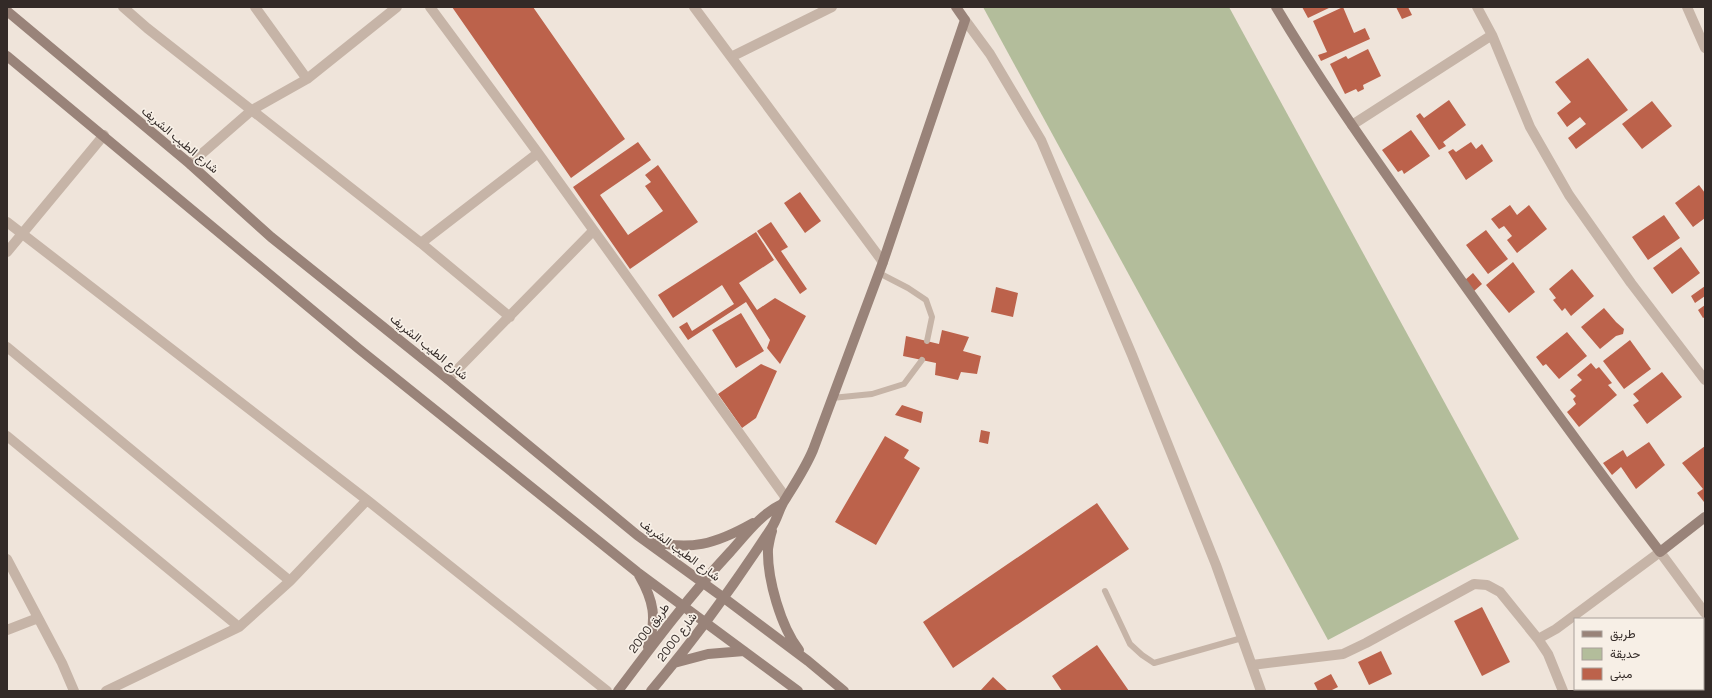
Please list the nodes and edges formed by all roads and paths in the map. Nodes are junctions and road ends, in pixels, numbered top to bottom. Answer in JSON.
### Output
{"nodes":[{"id":1,"x":123,"y":7,"type":"edge"},
{"id":2,"x":255,"y":7,"type":"edge"},
{"id":3,"x":397,"y":7,"type":"edge"},
{"id":4,"x":430,"y":7,"type":"edge"},
{"id":5,"x":694,"y":7,"type":"edge"},
{"id":6,"x":832,"y":7,"type":"edge"},
{"id":7,"x":1276,"y":7,"type":"edge"},
{"id":8,"x":1477,"y":7,"type":"edge"},
{"id":9,"x":1687,"y":7,"type":"edge"},
{"id":10,"x":958,"y":8,"type":"edge"},
{"id":11,"x":7,"y":11,"type":"edge"},
{"id":12,"x":965,"y":20,"type":"junction"},
{"id":13,"x":1492,"y":35,"type":"junction"},
{"id":14,"x":1705,"y":48,"type":"edge"},
{"id":15,"x":7,"y":56,"type":"edge"},
{"id":16,"x":731,"y":57,"type":"junction"},
{"id":17,"x":306,"y":79,"type":"junction"},
{"id":18,"x":252,"y":110,"type":"junction"},
{"id":19,"x":1352,"y":125,"type":"junction"},
{"id":20,"x":104,"y":135,"type":"junction"},
{"id":21,"x":538,"y":153,"type":"junction"},
{"id":22,"x":190,"y":164,"type":"junction"},
{"id":23,"x":7,"y":222,"type":"edge"},
{"id":24,"x":593,"y":231,"type":"junction"},
{"id":25,"x":21,"y":233,"type":"junction"},
{"id":26,"x":421,"y":243,"type":"junction"},
{"id":27,"x":7,"y":252,"type":"edge"},
{"id":28,"x":883,"y":262,"type":"junction"},
{"id":29,"x":879,"y":273,"type":"junction"},
{"id":30,"x":510,"y":317,"type":"junction"},
{"id":31,"x":927,"y":341,"type":"dead end"},
{"id":32,"x":7,"y":347,"type":"edge"},
{"id":33,"x":922,"y":360,"type":"dead end"},
{"id":34,"x":448,"y":379,"type":"junction"},
{"id":35,"x":1705,"y":380,"type":"edge"},
{"id":36,"x":832,"y":398,"type":"junction"},
{"id":37,"x":7,"y":436,"type":"edge"},
{"id":38,"x":367,"y":500,"type":"junction"},
{"id":39,"x":784,"y":501,"type":"junction"},
{"id":40,"x":1705,"y":517,"type":"edge"},
{"id":41,"x":760,"y":519,"type":"junction"},
{"id":42,"x":772,"y":526,"type":"junction"},
{"id":43,"x":637,"y":535,"type":"junction"},
{"id":44,"x":1660,"y":552,"type":"junction"},
{"id":45,"x":7,"y":559,"type":"edge"},
{"id":46,"x":637,"y":572,"type":"junction"},
{"id":47,"x":290,"y":581,"type":"junction"},
{"id":48,"x":702,"y":582,"type":"junction"},
{"id":49,"x":1105,"y":591,"type":"dead end"},
{"id":50,"x":724,"y":598,"type":"junction"},
{"id":51,"x":683,"y":606,"type":"junction"},
{"id":52,"x":1705,"y":613,"type":"edge"},
{"id":53,"x":38,"y":618,"type":"junction"},
{"id":54,"x":705,"y":622,"type":"junction"},
{"id":55,"x":240,"y":627,"type":"junction"},
{"id":56,"x":7,"y":630,"type":"edge"},
{"id":57,"x":1242,"y":638,"type":"junction"},
{"id":58,"x":1538,"y":639,"type":"junction"},
{"id":59,"x":744,"y":651,"type":"junction"},
{"id":60,"x":808,"y":661,"type":"junction"},
{"id":61,"x":674,"y":664,"type":"junction"},
{"id":62,"x":1252,"y":665,"type":"junction"},
{"id":63,"x":636,"y":667,"type":"junction"},
{"id":64,"x":74,"y":691,"type":"edge"},
{"id":65,"x":106,"y":691,"type":"edge"},
{"id":66,"x":607,"y":691,"type":"edge"},
{"id":67,"x":618,"y":691,"type":"edge"},
{"id":68,"x":651,"y":691,"type":"edge"},
{"id":69,"x":798,"y":691,"type":"edge"},
{"id":70,"x":844,"y":691,"type":"edge"},
{"id":71,"x":1261,"y":691,"type":"edge"},
{"id":72,"x":1563,"y":691,"type":"edge"}],
"edges":[{"from":1,"to":18,"type":"street"},
{"from":2,"to":17,"type":"street"},
{"from":3,"to":17,"type":"street"},
{"from":4,"to":21,"type":"street"},
{"from":5,"to":16,"type":"street"},
{"from":6,"to":16,"type":"street"},
{"from":7,"to":19,"type":"main road"},
{"from":8,"to":13,"type":"street"},
{"from":9,"to":14,"type":"street"},
{"from":10,"to":12,"type":"main road"},
{"from":11,"to":22,"type":"main road","name":"شارع الطيب الشريف"},
{"from":12,"to":28,"type":"main road"},
{"from":12,"to":57,"type":"street"},
{"from":13,"to":19,"type":"street"},
{"from":13,"to":35,"type":"street"},
{"from":15,"to":20,"type":"main road"},
{"from":16,"to":28,"type":"street"},
{"from":17,"to":18,"type":"street"},
{"from":18,"to":22,"type":"street"},
{"from":18,"to":26,"type":"street"},
{"from":19,"to":44,"type":"main road"},
{"from":20,"to":25,"type":"street"},
{"from":20,"to":46,"type":"main road"},
{"from":21,"to":24,"type":"street"},
{"from":21,"to":26,"type":"street"},
{"from":22,"to":34,"type":"main road","name":"شارع الطيب الشريف"},
{"from":23,"to":25,"type":"street"},
{"from":24,"to":30,"type":"street"},
{"from":24,"to":39,"type":"street"},
{"from":25,"to":27,"type":"street"},
{"from":25,"to":38,"type":"street"},
{"from":26,"to":30,"type":"street"},
{"from":28,"to":29,"type":"main road"},
{"from":29,"to":31,"type":"lane"},
{"from":29,"to":36,"type":"main road"},
{"from":30,"to":34,"type":"street"},
{"from":32,"to":47,"type":"street"},
{"from":33,"to":36,"type":"lane"},
{"from":34,"to":43,"type":"main road","name":"شارع الطيب الشريف"},
{"from":36,"to":39,"type":"main road"},
{"from":37,"to":55,"type":"street"},
{"from":38,"to":47,"type":"street"},
{"from":38,"to":66,"type":"street"},
{"from":39,"to":41,"type":"main road"},
{"from":39,"to":42,"type":"main road"},
{"from":40,"to":44,"type":"main road"},
{"from":41,"to":43,"type":"main road"},
{"from":41,"to":48,"type":"main road","name":"طريق 2000"},
{"from":42,"to":50,"type":"main road","name":"شارع 2000"},
{"from":42,"to":60,"type":"main road"},
{"from":43,"to":48,"type":"main road","name":"شارع الطيب الشريف"},
{"from":44,"to":52,"type":"street"},
{"from":44,"to":58,"type":"street"},
{"from":45,"to":53,"type":"street"},
{"from":46,"to":51,"type":"main road"},
{"from":46,"to":63,"type":"main road"},
{"from":47,"to":55,"type":"street"},
{"from":48,"to":50,"type":"main road","name":"شارع الطيب الشريف"},
{"from":48,"to":51,"type":"main road","name":"طريق 2000"},
{"from":49,"to":57,"type":"lane"},
{"from":50,"to":54,"type":"main road","name":"شارع 2000"},
{"from":50,"to":60,"type":"main road","name":"شارع الطيب الشريف"},
{"from":51,"to":54,"type":"main road"},
{"from":51,"to":63,"type":"main road","name":"طريق 2000"},
{"from":53,"to":56,"type":"street"},
{"from":53,"to":64,"type":"street"},
{"from":54,"to":59,"type":"main road"},
{"from":54,"to":61,"type":"main road","name":"شارع 2000"},
{"from":55,"to":65,"type":"street"},
{"from":57,"to":62,"type":"street"},
{"from":58,"to":62,"type":"street"},
{"from":58,"to":72,"type":"street"},
{"from":59,"to":61,"type":"main road"},
{"from":59,"to":69,"type":"main road"},
{"from":60,"to":70,"type":"main road","name":"شارع الطيب الشريف"},
{"from":61,"to":68,"type":"main road","name":"شارع 2000"},
{"from":62,"to":71,"type":"street"},
{"from":63,"to":67,"type":"main road","name":"طريق 2000"}]}
